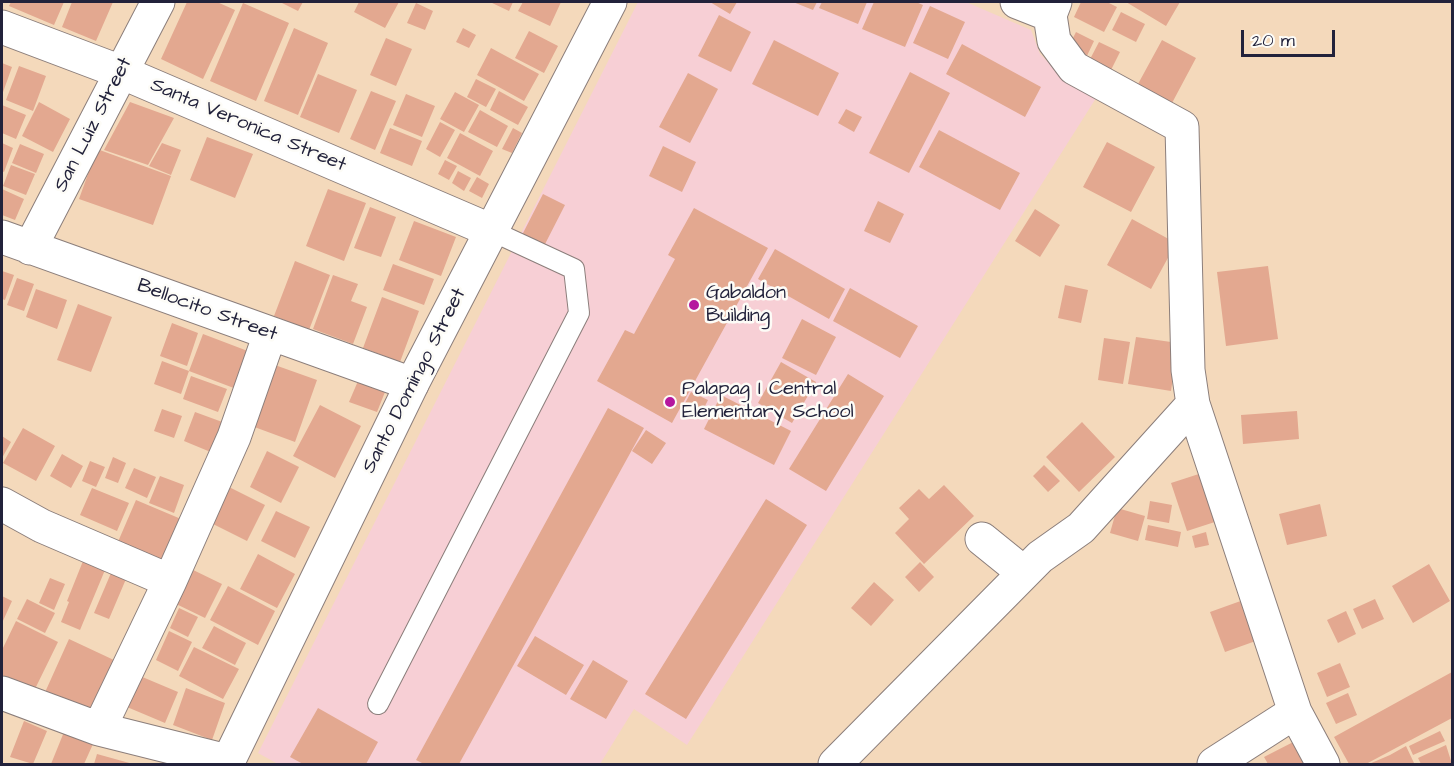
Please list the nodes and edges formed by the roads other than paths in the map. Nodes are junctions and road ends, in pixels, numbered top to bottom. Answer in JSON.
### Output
{"nodes":[{"id":1,"x":158,"y":2,"type":"edge"},
{"id":2,"x":609,"y":2,"type":"edge"},
{"id":3,"x":1017,"y":2,"type":"edge"},
{"id":4,"x":1053,"y":8,"type":"edge"},
{"id":5,"x":2,"y":27,"type":"edge"},
{"id":6,"x":121,"y":72,"type":"junction"},
{"id":7,"x":492,"y":231,"type":"junction"},
{"id":8,"x":16,"y":243,"type":"edge"},
{"id":9,"x":270,"y":334,"type":"junction"},
{"id":10,"x":412,"y":384,"type":"junction"},
{"id":11,"x":1193,"y":404,"type":"junction"},
{"id":12,"x":2,"y":504,"type":"edge"},
{"id":13,"x":982,"y":539,"type":"dead end"},
{"id":14,"x":1024,"y":573,"type":"junction"},
{"id":15,"x":170,"y":581,"type":"junction"},
{"id":16,"x":2,"y":693,"type":"edge"},
{"id":17,"x":378,"y":704,"type":"dead end"},
{"id":18,"x":1295,"y":712,"type":"junction"},
{"id":19,"x":99,"y":729,"type":"junction"},
{"id":20,"x":227,"y":763,"type":"edge"},
{"id":21,"x":835,"y":765,"type":"edge"},
{"id":22,"x":1214,"y":765,"type":"edge"},
{"id":23,"x":1323,"y":765,"type":"edge"}],
"edges":[{"from":1,"to":6,"type":"street","name":"San Luiz Street"},
{"from":2,"to":7,"type":"street","name":"Santo Domingo Street"},
{"from":3,"to":4,"type":"street"},
{"from":4,"to":11,"type":"street"},
{"from":5,"to":6,"type":"street","name":"Santa Veronica Street"},
{"from":6,"to":7,"type":"street","name":"Santa Veronica Street"},
{"from":6,"to":8,"type":"street","name":"San Luiz Street"},
{"from":7,"to":10,"type":"street","name":"Santo Domingo Street"},
{"from":7,"to":17,"type":"lane"},
{"from":8,"to":9,"type":"street","name":"Bellocito Street"},
{"from":9,"to":10,"type":"street","name":"Bellocito Street"},
{"from":9,"to":15,"type":"street"},
{"from":10,"to":20,"type":"street","name":"Santo Domingo Street"},
{"from":11,"to":14,"type":"street"},
{"from":11,"to":18,"type":"street"},
{"from":12,"to":15,"type":"street"},
{"from":13,"to":14,"type":"street"},
{"from":14,"to":21,"type":"street"},
{"from":15,"to":19,"type":"street"},
{"from":16,"to":19,"type":"street"},
{"from":18,"to":22,"type":"street"},
{"from":18,"to":23,"type":"street"},
{"from":19,"to":20,"type":"street"}]}
